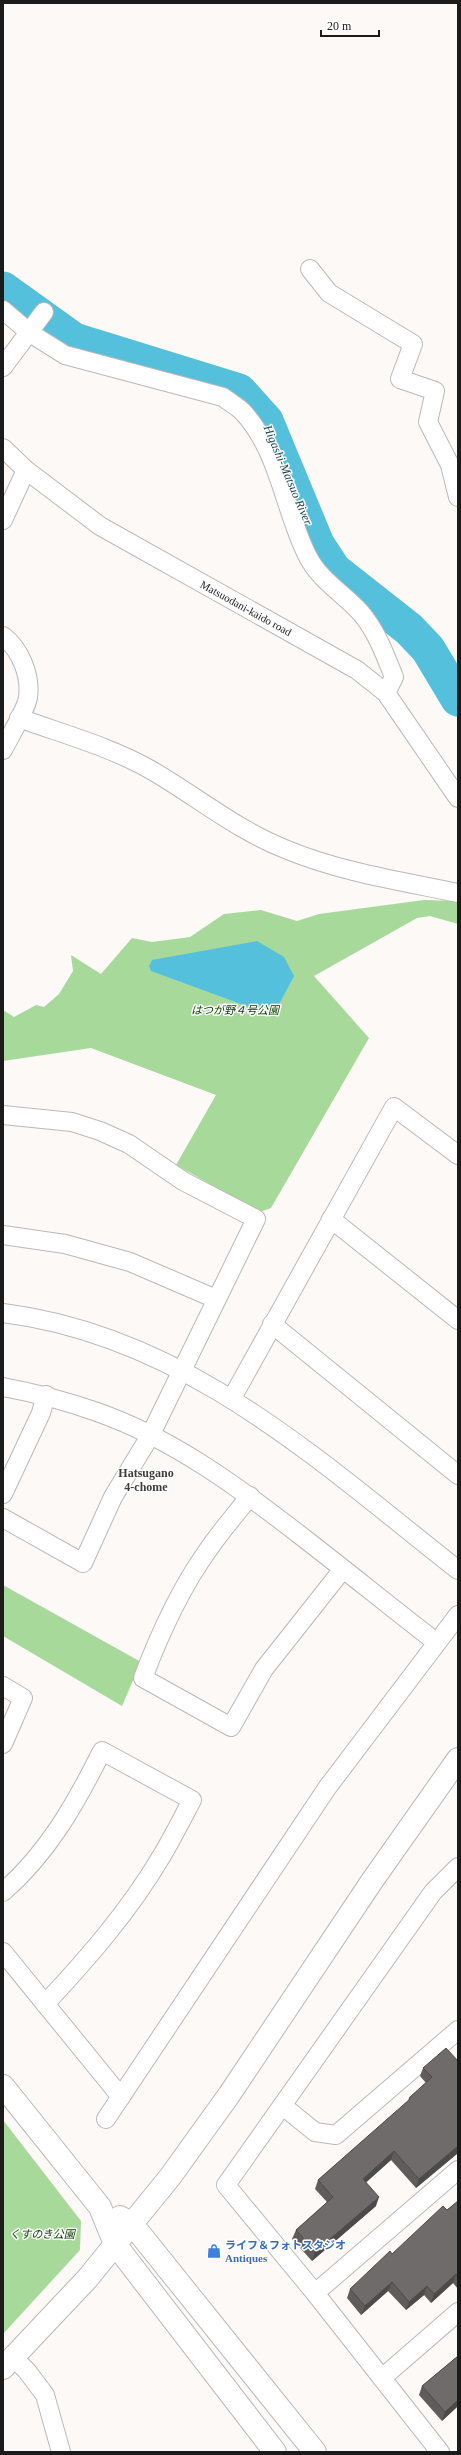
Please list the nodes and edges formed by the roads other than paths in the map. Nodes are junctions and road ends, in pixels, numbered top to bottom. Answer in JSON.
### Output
{"nodes":[{"id":1,"x":310,"y":269,"type":"dead end"},
{"id":2,"x":3,"y":310,"type":"edge"},
{"id":3,"x":36,"y":323,"type":"junction"},
{"id":4,"x":3,"y":367,"type":"edge"},
{"id":5,"x":3,"y":448,"type":"edge"},
{"id":6,"x":26,"y":470,"type":"junction"},
{"id":7,"x":458,"y":497,"type":"edge"},
{"id":8,"x":3,"y":520,"type":"edge"},
{"id":9,"x":3,"y":636,"type":"edge"},
{"id":10,"x":386,"y":693,"type":"junction"},
{"id":11,"x":19,"y":718,"type":"junction"},
{"id":12,"x":3,"y":750,"type":"edge"},
{"id":13,"x":458,"y":798,"type":"edge"},
{"id":14,"x":458,"y":893,"type":"edge"},
{"id":15,"x":3,"y":1115,"type":"edge"},
{"id":16,"x":458,"y":1154,"type":"edge"},
{"id":17,"x":332,"y":1219,"type":"junction"},
{"id":18,"x":3,"y":1235,"type":"edge"},
{"id":19,"x":216,"y":1299,"type":"junction"},
{"id":20,"x":3,"y":1313,"type":"edge"},
{"id":21,"x":457,"y":1317,"type":"edge"},
{"id":22,"x":272,"y":1324,"type":"junction"},
{"id":23,"x":181,"y":1369,"type":"junction"},
{"id":24,"x":3,"y":1387,"type":"edge"},
{"id":25,"x":46,"y":1395,"type":"junction"},
{"id":26,"x":232,"y":1398,"type":"junction"},
{"id":27,"x":150,"y":1436,"type":"junction"},
{"id":28,"x":458,"y":1475,"type":"edge"},
{"id":29,"x":3,"y":1494,"type":"edge"},
{"id":30,"x":250,"y":1496,"type":"junction"},
{"id":31,"x":3,"y":1518,"type":"edge"},
{"id":32,"x":343,"y":1569,"type":"junction"},
{"id":33,"x":458,"y":1570,"type":"edge"},
{"id":34,"x":458,"y":1615,"type":"edge"},
{"id":35,"x":436,"y":1642,"type":"junction"},
{"id":36,"x":3,"y":1686,"type":"edge"},
{"id":37,"x":3,"y":1744,"type":"edge"},
{"id":38,"x":458,"y":1759,"type":"edge"},
{"id":39,"x":458,"y":1867,"type":"edge"},
{"id":40,"x":3,"y":1892,"type":"edge"},
{"id":41,"x":3,"y":1952,"type":"edge"},
{"id":42,"x":45,"y":2004,"type":"junction"},
{"id":43,"x":458,"y":2030,"type":"edge"},
{"id":44,"x":3,"y":2086,"type":"edge"},
{"id":45,"x":121,"y":2097,"type":"junction"},
{"id":46,"x":283,"y":2106,"type":"junction"},
{"id":47,"x":106,"y":2119,"type":"dead end"},
{"id":48,"x":458,"y":2170,"type":"edge"},
{"id":49,"x":100,"y":2207,"type":"junction"},
{"id":50,"x":132,"y":2224,"type":"junction"},
{"id":51,"x":114,"y":2244,"type":"junction"},
{"id":52,"x":315,"y":2293,"type":"junction"},
{"id":53,"x":458,"y":2312,"type":"edge"},
{"id":54,"x":8,"y":2363,"type":"edge"},
{"id":55,"x":382,"y":2378,"type":"junction"},
{"id":56,"x":61,"y":2452,"type":"edge"},
{"id":57,"x":275,"y":2452,"type":"edge"},
{"id":58,"x":315,"y":2452,"type":"edge"},
{"id":59,"x":440,"y":2452,"type":"edge"}],
"edges":[{"from":1,"to":7,"type":"street"},
{"from":2,"to":3,"type":"street"},
{"from":3,"to":4,"type":"street"},
{"from":3,"to":10,"type":"street"},
{"from":5,"to":6,"type":"street","name":"Matsuodani-kaido road"},
{"from":6,"to":8,"type":"street"},
{"from":6,"to":10,"type":"street","name":"Matsuodani-kaido road"},
{"from":9,"to":11,"type":"street"},
{"from":10,"to":13,"type":"street","name":"Matsuodani-kaido road"},
{"from":11,"to":12,"type":"street"},
{"from":11,"to":14,"type":"street"},
{"from":15,"to":19,"type":"street"},
{"from":16,"to":17,"type":"street"},
{"from":17,"to":21,"type":"street"},
{"from":17,"to":22,"type":"street"},
{"from":18,"to":19,"type":"street"},
{"from":19,"to":23,"type":"street"},
{"from":20,"to":23,"type":"street"},
{"from":22,"to":26,"type":"street"},
{"from":22,"to":28,"type":"street"},
{"from":23,"to":26,"type":"street"},
{"from":23,"to":27,"type":"street"},
{"from":24,"to":25,"type":"street"},
{"from":25,"to":27,"type":"street"},
{"from":25,"to":29,"type":"street"},
{"from":26,"to":33,"type":"street"},
{"from":27,"to":30,"type":"street"},
{"from":27,"to":31,"type":"street"},
{"from":30,"to":32,"type":"street"},
{"from":30,"to":32,"type":"street"},
{"from":32,"to":35,"type":"street"},
{"from":34,"to":35,"type":"street"},
{"from":35,"to":45,"type":"street"},
{"from":36,"to":37,"type":"street"},
{"from":38,"to":50,"type":"street"},
{"from":39,"to":46,"type":"street"},
{"from":40,"to":42,"type":"street"},
{"from":41,"to":42,"type":"street"},
{"from":42,"to":45,"type":"street"},
{"from":43,"to":46,"type":"street"},
{"from":44,"to":49,"type":"street"},
{"from":45,"to":47,"type":"street"},
{"from":46,"to":52,"type":"street"},
{"from":48,"to":52,"type":"street"},
{"from":49,"to":50,"type":"street"},
{"from":49,"to":51,"type":"street"},
{"from":50,"to":51,"type":"street"},
{"from":50,"to":58,"type":"street"},
{"from":51,"to":54,"type":"street"},
{"from":51,"to":57,"type":"street"},
{"from":52,"to":55,"type":"street"},
{"from":53,"to":55,"type":"street"},
{"from":54,"to":56,"type":"street"},
{"from":55,"to":59,"type":"street"}]}
